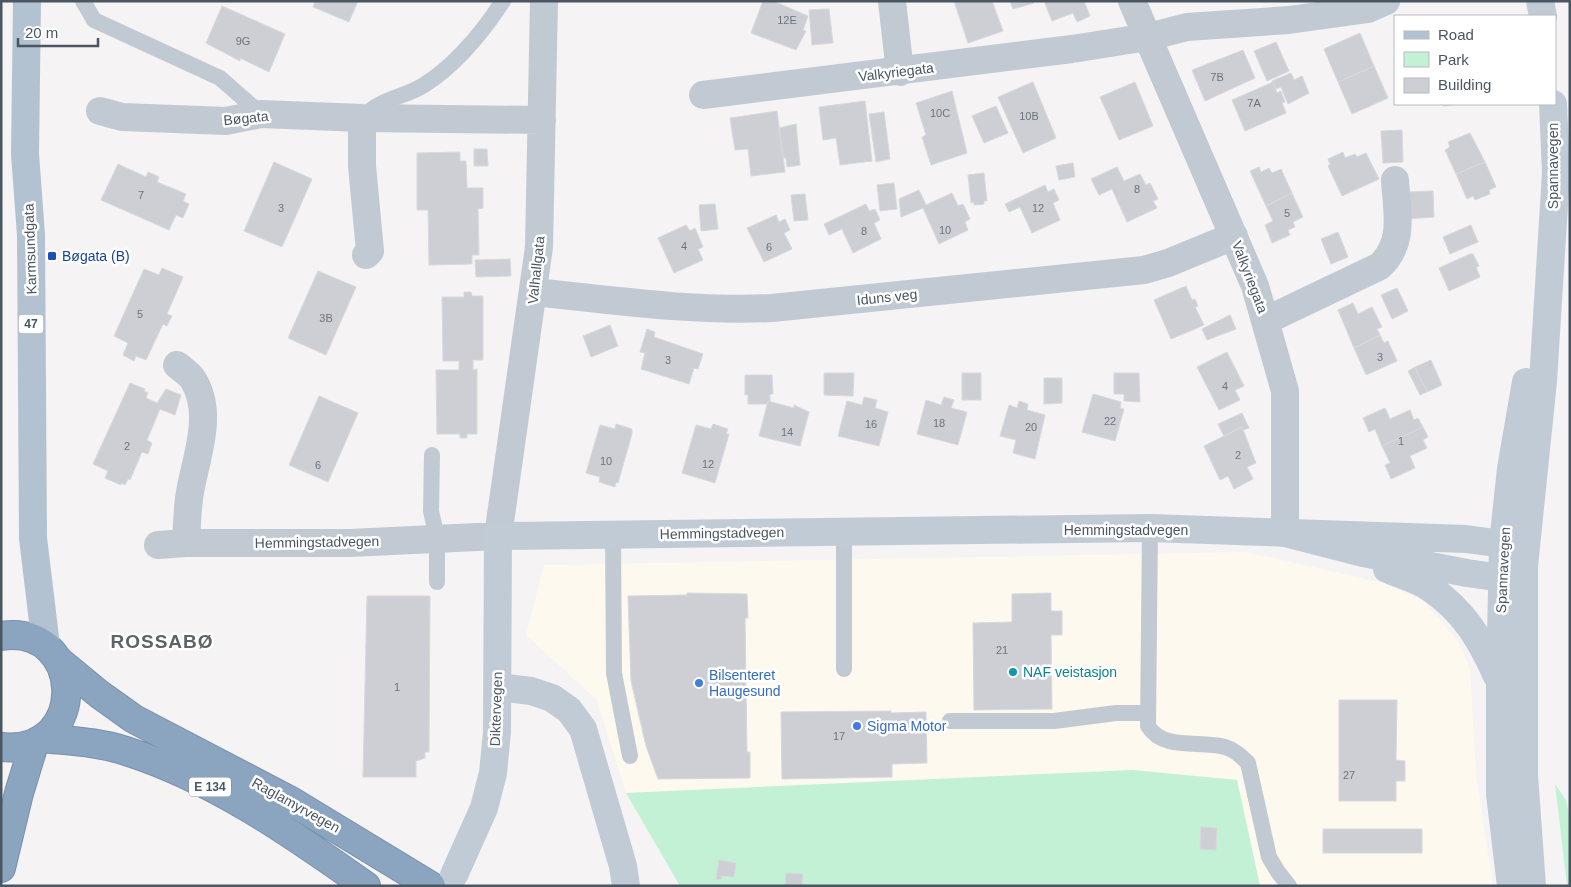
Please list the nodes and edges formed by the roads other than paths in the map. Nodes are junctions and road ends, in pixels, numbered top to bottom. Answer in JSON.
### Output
{"nodes":[{"id":1,"x":26,"y":1,"type":"edge"},
{"id":2,"x":83,"y":1,"type":"edge"},
{"id":3,"x":503,"y":1,"type":"edge"},
{"id":4,"x":544,"y":1,"type":"edge"},
{"id":5,"x":892,"y":1,"type":"edge"},
{"id":6,"x":1132,"y":1,"type":"edge"},
{"id":7,"x":1386,"y":1,"type":"edge"},
{"id":8,"x":1540,"y":1,"type":"edge"},
{"id":9,"x":1543,"y":15,"type":"edge"},
{"id":10,"x":1148,"y":37,"type":"junction"},
{"id":11,"x":900,"y":72,"type":"junction"},
{"id":12,"x":703,"y":94,"type":"dead end"},
{"id":13,"x":1553,"y":105,"type":"edge"},
{"id":14,"x":100,"y":111,"type":"dead end"},
{"id":15,"x":261,"y":114,"type":"junction"},
{"id":16,"x":362,"y":118,"type":"junction"},
{"id":17,"x":542,"y":120,"type":"junction"},
{"id":18,"x":1395,"y":180,"type":"dead end"},
{"id":19,"x":1234,"y":236,"type":"junction"},
{"id":20,"x":366,"y":255,"type":"dead end"},
{"id":21,"x":1550,"y":258,"type":"junction"},
{"id":22,"x":534,"y":292,"type":"junction"},
{"id":23,"x":1266,"y":320,"type":"junction"},
{"id":24,"x":178,"y":365,"type":"dead end"},
{"id":25,"x":432,"y":455,"type":"dead end"},
{"id":26,"x":1150,"y":528,"type":"junction"},
{"id":27,"x":844,"y":532,"type":"junction"},
{"id":28,"x":1285,"y":533,"type":"junction"},
{"id":29,"x":613,"y":534,"type":"junction"},
{"id":30,"x":498,"y":536,"type":"junction"},
{"id":31,"x":437,"y":538,"type":"junction"},
{"id":32,"x":186,"y":542,"type":"junction"},
{"id":33,"x":1503,"y":544,"type":"junction"},
{"id":34,"x":158,"y":545,"type":"dead end"},
{"id":35,"x":1363,"y":552,"type":"junction"},
{"id":36,"x":1513,"y":572,"type":"junction"},
{"id":37,"x":437,"y":582,"type":"dead end"},
{"id":38,"x":1,"y":636,"type":"edge"},
{"id":39,"x":52,"y":654,"type":"junction"},
{"id":40,"x":844,"y":669,"type":"dead end"},
{"id":41,"x":1500,"y":682,"type":"junction"},
{"id":42,"x":498,"y":687,"type":"junction"},
{"id":43,"x":1148,"y":713,"type":"junction"},
{"id":44,"x":950,"y":722,"type":"dead end"},
{"id":45,"x":39,"y":741,"type":"junction"},
{"id":46,"x":1,"y":747,"type":"edge"},
{"id":47,"x":630,"y":756,"type":"dead end"},
{"id":48,"x":1,"y":868,"type":"edge"},
{"id":49,"x":443,"y":880,"type":"edge"},
{"id":50,"x":366,"y":886,"type":"edge"},
{"id":51,"x":626,"y":886,"type":"edge"},
{"id":52,"x":1290,"y":886,"type":"edge"},
{"id":53,"x":1511,"y":886,"type":"edge"},
{"id":54,"x":1532,"y":886,"type":"edge"}],
"edges":[{"from":1,"to":39,"type":"main road","name":"Karmsundgata","number":"47"},
{"from":2,"to":15,"type":"lane"},
{"from":3,"to":16,"type":"lane"},
{"from":4,"to":17,"type":"street","name":"Valhallgata"},
{"from":5,"to":11,"type":"street"},
{"from":6,"to":10,"type":"street","name":"Valkyriegata"},
{"from":7,"to":10,"type":"street","name":"Valkyriegata"},
{"from":8,"to":9,"type":"street"},
{"from":10,"to":11,"type":"street","name":"Valkyriegata"},
{"from":10,"to":19,"type":"street","name":"Valkyriegata"},
{"from":11,"to":12,"type":"street","name":"Valkyriegata"},
{"from":13,"to":21,"type":"street","name":"Spannavegen"},
{"from":14,"to":15,"type":"street","name":"Bøgata"},
{"from":15,"to":16,"type":"street","name":"Bøgata"},
{"from":16,"to":17,"type":"street","name":"Bøgata"},
{"from":16,"to":20,"type":"street"},
{"from":17,"to":22,"type":"street","name":"Valhallgata"},
{"from":18,"to":23,"type":"street"},
{"from":19,"to":22,"type":"street","name":"Iduns veg"},
{"from":19,"to":23,"type":"street","name":"Valkyriegata"},
{"from":21,"to":33,"type":"street","name":"Spannavegen"},
{"from":21,"to":36,"type":"street","name":"Spannavegen"},
{"from":22,"to":30,"type":"street","name":"Valhallgata"},
{"from":23,"to":28,"type":"street","name":"Valkyriegata"},
{"from":24,"to":32,"type":"street"},
{"from":25,"to":31,"type":"lane"},
{"from":26,"to":27,"type":"street","name":"Hemmingstadvegen"},
{"from":26,"to":28,"type":"street","name":"Hemmingstadvegen"},
{"from":26,"to":43,"type":"lane"},
{"from":27,"to":29,"type":"street","name":"Hemmingstadvegen"},
{"from":27,"to":40,"type":"lane"},
{"from":28,"to":33,"type":"street","name":"Hemmingstadvegen"},
{"from":28,"to":35,"type":"street","name":"Hemmingstadvegen"},
{"from":29,"to":30,"type":"street","name":"Hemmingstadvegen"},
{"from":29,"to":47,"type":"lane"},
{"from":30,"to":31,"type":"street","name":"Hemmingstadvegen"},
{"from":30,"to":42,"type":"street","name":"Diktervegen"},
{"from":31,"to":32,"type":"street","name":"Hemmingstadvegen"},
{"from":31,"to":37,"type":"lane"},
{"from":32,"to":34,"type":"street","name":"Hemmingstadvegen"},
{"from":33,"to":36,"type":"street"},
{"from":35,"to":36,"type":"street","name":"Hemmingstadvegen"},
{"from":35,"to":41,"type":"street"},
{"from":36,"to":41,"type":"street","name":"Spannavegen"},
{"from":36,"to":54,"type":"street","name":"Spannavegen"},
{"from":38,"to":39,"type":"highway","number":"E 134"},
{"from":39,"to":45,"type":"highway"},
{"from":39,"to":49,"type":"highway","name":"Raglamyrvegen","number":"E 134"},
{"from":41,"to":53,"type":"street","name":"Spannavegen"},
{"from":42,"to":49,"type":"street","name":"Diktervegen"},
{"from":42,"to":51,"type":"street"},
{"from":43,"to":44,"type":"lane"},
{"from":43,"to":52,"type":"lane"},
{"from":45,"to":46,"type":"highway","number":"E 134"},
{"from":45,"to":48,"type":"highway"},
{"from":45,"to":50,"type":"highway","name":"Raglamyrvegen","number":"E 134"}]}
